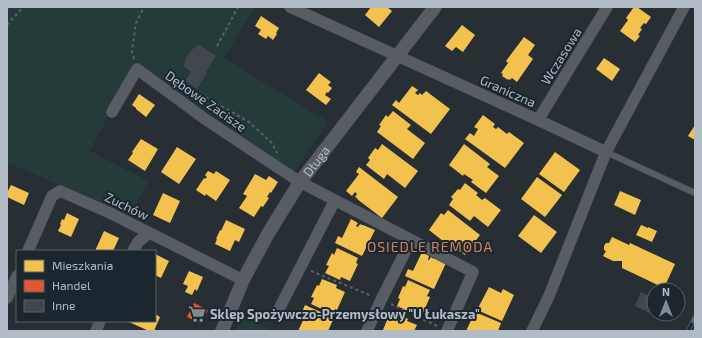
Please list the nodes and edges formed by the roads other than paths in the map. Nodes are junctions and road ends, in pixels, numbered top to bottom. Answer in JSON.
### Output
{"nodes":[{"id":1,"x":290,"y":7,"type":"edge"},
{"id":2,"x":435,"y":7,"type":"edge"},
{"id":3,"x":607,"y":7,"type":"edge"},
{"id":4,"x":684,"y":7,"type":"edge"},
{"id":5,"x":397,"y":56,"type":"junction"},
{"id":6,"x":112,"y":112,"type":"dead end"},
{"id":7,"x":538,"y":120,"type":"junction"},
{"id":8,"x":606,"y":152,"type":"junction"},
{"id":9,"x":300,"y":182,"type":"junction"},
{"id":10,"x":695,"y":193,"type":"edge"},
{"id":11,"x":335,"y":200,"type":"junction"},
{"id":12,"x":149,"y":232,"type":"junction"},
{"id":13,"x":411,"y":240,"type":"junction"},
{"id":14,"x":28,"y":250,"type":"edge"},
{"id":15,"x":134,"y":250,"type":"edge"},
{"id":16,"x":16,"y":278,"type":"edge"},
{"id":17,"x":243,"y":280,"type":"junction"},
{"id":18,"x":7,"y":298,"type":"edge"},
{"id":19,"x":280,"y":309,"type":"dead end"},
{"id":20,"x":222,"y":331,"type":"edge"},
{"id":21,"x":367,"y":331,"type":"edge"},
{"id":22,"x":447,"y":331,"type":"edge"},
{"id":23,"x":532,"y":331,"type":"edge"}],
"edges":[{"from":1,"to":5,"type":"street","name":"Graniczna"},
{"from":2,"to":5,"type":"street","name":"Długa"},
{"from":3,"to":7,"type":"street","name":"Wczasowa"},
{"from":4,"to":8,"type":"street"},
{"from":5,"to":7,"type":"street","name":"Graniczna"},
{"from":5,"to":9,"type":"street","name":"Długa"},
{"from":6,"to":9,"type":"street","name":"Dębowe Zacisze"},
{"from":7,"to":8,"type":"street","name":"Graniczna"},
{"from":8,"to":10,"type":"lane"},
{"from":8,"to":23,"type":"street"},
{"from":9,"to":11,"type":"street","name":"Dębowe Zacisze"},
{"from":9,"to":17,"type":"street","name":"Długa"},
{"from":11,"to":13,"type":"street","name":"Dębowe Zacisze"},
{"from":11,"to":19,"type":"street"},
{"from":12,"to":14,"type":"street","name":"Zuchów"},
{"from":12,"to":15,"type":"street"},
{"from":12,"to":17,"type":"street","name":"Zuchów"},
{"from":13,"to":21,"type":"street"},
{"from":13,"to":22,"type":"street","name":"Dębowe Zacisze"},
{"from":16,"to":18,"type":"street"},
{"from":17,"to":20,"type":"street","name":"Długa"}]}
